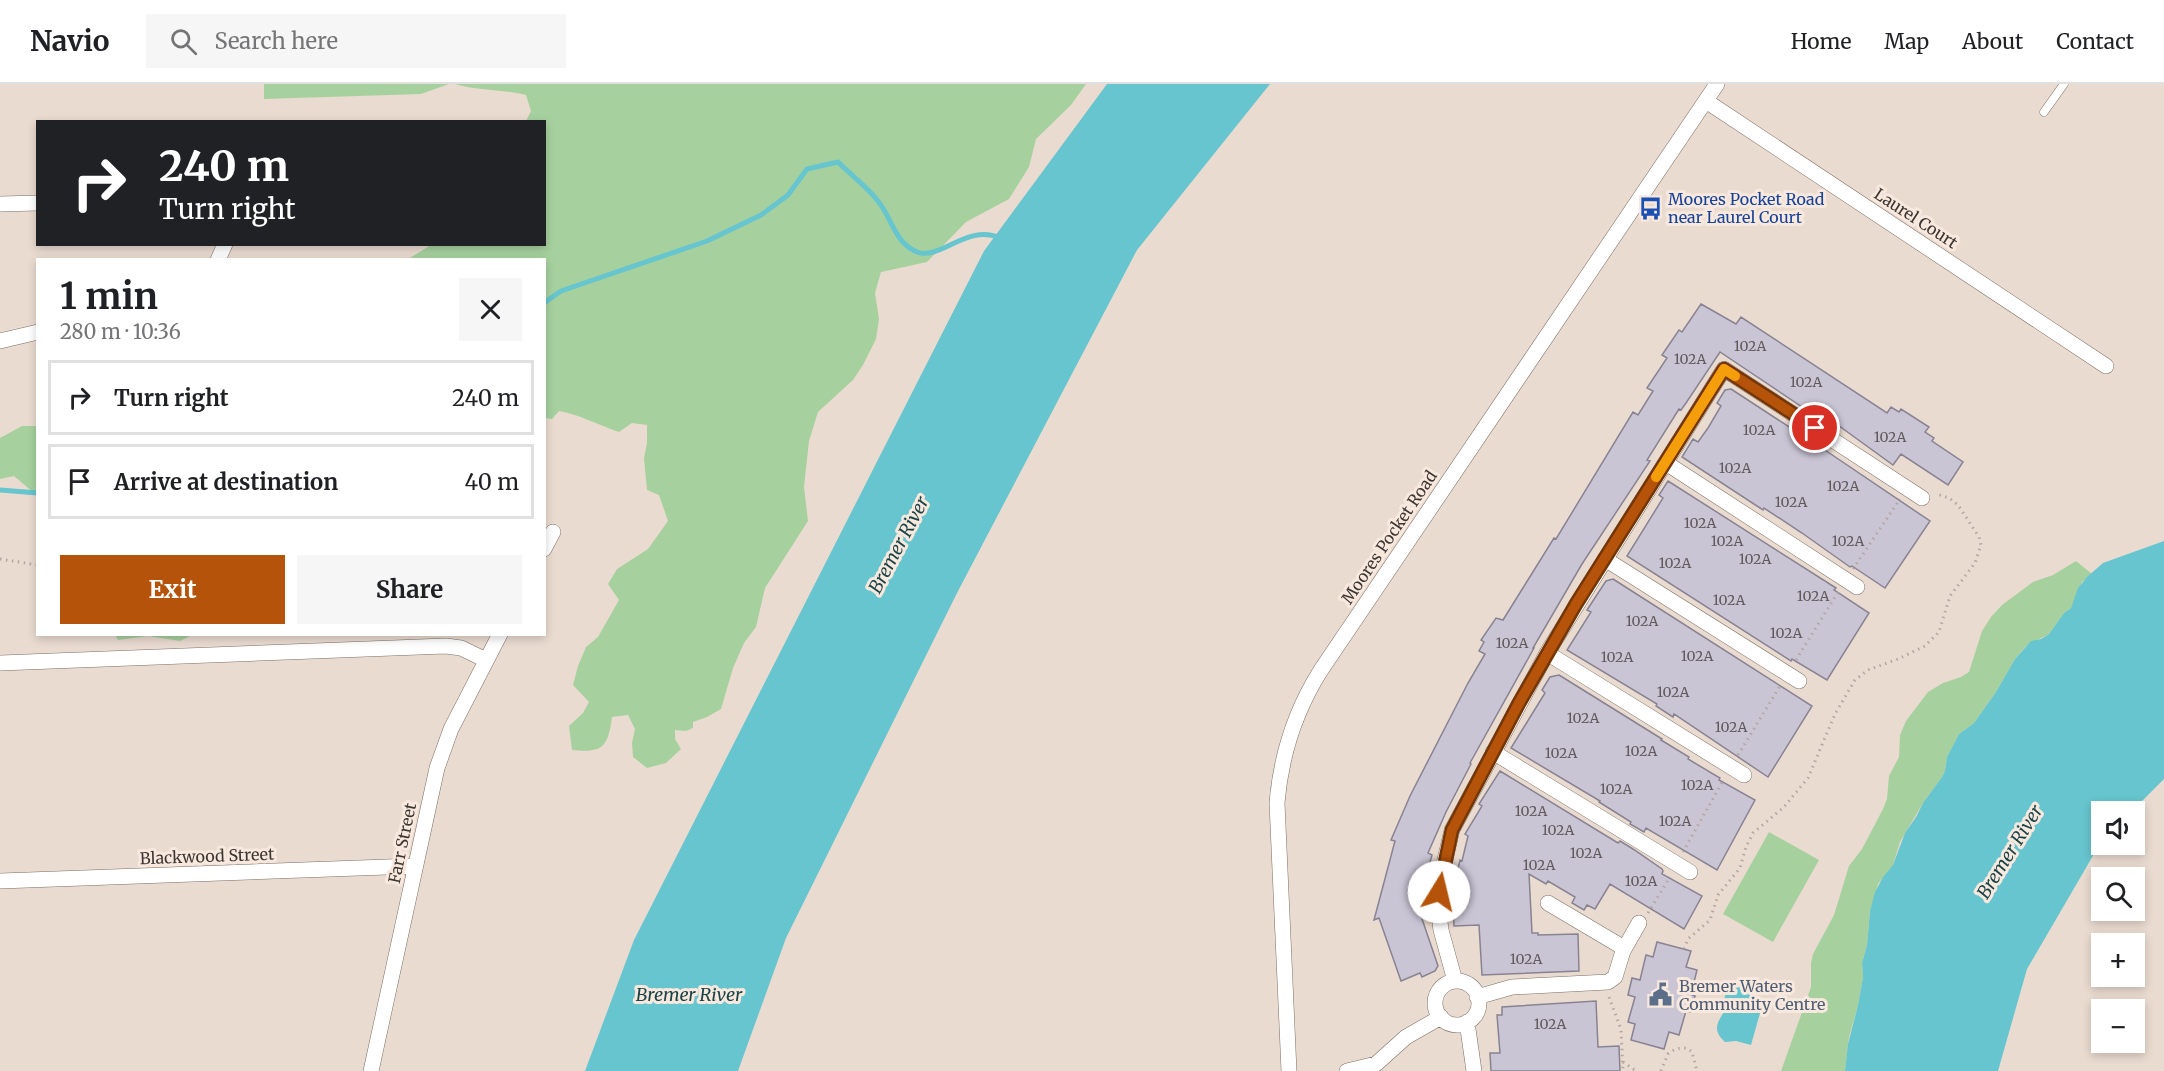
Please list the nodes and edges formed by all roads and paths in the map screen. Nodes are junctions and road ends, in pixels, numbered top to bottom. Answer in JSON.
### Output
{"nodes":[{"id":1,"x":1717,"y":84,"type":"edge"},
{"id":2,"x":2064,"y":84,"type":"edge"},
{"id":3,"x":1706,"y":101,"type":"junction"},
{"id":4,"x":2044,"y":112,"type":"dead end"},
{"id":5,"x":36,"y":203,"type":"edge"},
{"id":6,"x":0,"y":204,"type":"edge"},
{"id":7,"x":36,"y":333,"type":"edge"},
{"id":8,"x":0,"y":341,"type":"edge"},
{"id":9,"x":2106,"y":366,"type":"dead end"},
{"id":10,"x":1666,"y":462,"type":"junction"},
{"id":11,"x":1916,"y":494,"type":"junction"},
{"id":12,"x":553,"y":532,"type":"dead end"},
{"id":13,"x":546,"y":545,"type":"edge"},
{"id":14,"x":0,"y":559,"type":"edge"},
{"id":15,"x":1605,"y":559,"type":"junction"},
{"id":16,"x":36,"y":565,"type":"edge"},
{"id":17,"x":1852,"y":583,"type":"junction"},
{"id":18,"x":499,"y":636,"type":"edge"},
{"id":19,"x":1547,"y":653,"type":"junction"},
{"id":20,"x":486,"y":660,"type":"junction"},
{"id":21,"x":0,"y":663,"type":"edge"},
{"id":22,"x":1793,"y":677,"type":"junction"},
{"id":23,"x":1493,"y":753,"type":"junction"},
{"id":24,"x":1737,"y":771,"type":"junction"},
{"id":25,"x":1673,"y":861,"type":"junction"},
{"id":26,"x":415,"y":866,"type":"junction"},
{"id":27,"x":1690,"y":872,"type":"dead end"},
{"id":28,"x":0,"y":881,"type":"edge"},
{"id":29,"x":1548,"y":903,"type":"dead end"},
{"id":30,"x":1639,"y":923,"type":"joint"},
{"id":31,"x":1624,"y":948,"type":"junction"},
{"id":32,"x":1684,"y":949,"type":"dead end"},
{"id":33,"x":1455,"y":981,"type":"junction"},
{"id":34,"x":1605,"y":983,"type":"junction"},
{"id":35,"x":1477,"y":997,"type":"junction"},
{"id":36,"x":1441,"y":1017,"type":"junction"},
{"id":37,"x":1467,"y":1022,"type":"junction"},
{"id":38,"x":1623,"y":1062,"type":"junction"},
{"id":39,"x":371,"y":1071,"type":"edge"},
{"id":40,"x":1289,"y":1071,"type":"edge"},
{"id":41,"x":1347,"y":1071,"type":"edge"},
{"id":42,"x":1474,"y":1071,"type":"edge"},
{"id":43,"x":1623,"y":1071,"type":"edge"},
{"id":44,"x":1636,"y":1071,"type":"edge"},
{"id":45,"x":1661,"y":1071,"type":"edge"},
{"id":46,"x":1697,"y":1071,"type":"edge"}],
"edges":[{"from":1,"to":3,"type":"street","name":"Moores Pocket Road"},
{"from":2,"to":4,"type":"lane"},
{"from":3,"to":9,"type":"street","name":"Laurel Court"},
{"from":3,"to":40,"type":"street","name":"Moores Pocket Road"},
{"from":5,"to":6,"type":"street"},
{"from":7,"to":8,"type":"street"},
{"from":10,"to":11,"type":"street"},
{"from":10,"to":15,"type":"street"},
{"from":10,"to":17,"type":"street"},
{"from":11,"to":17,"type":"path"},
{"from":11,"to":32,"type":"path"},
{"from":12,"to":13,"type":"street"},
{"from":14,"to":16,"type":"path"},
{"from":15,"to":19,"type":"street"},
{"from":15,"to":22,"type":"street"},
{"from":17,"to":22,"type":"path"},
{"from":18,"to":20,"type":"street","name":"Farr Street"},
{"from":19,"to":23,"type":"street"},
{"from":19,"to":24,"type":"street"},
{"from":20,"to":21,"type":"street"},
{"from":20,"to":26,"type":"street","name":"Farr Street"},
{"from":22,"to":24,"type":"path"},
{"from":23,"to":25,"type":"street"},
{"from":23,"to":33,"type":"street"},
{"from":24,"to":25,"type":"path"},
{"from":25,"to":27,"type":"street"},
{"from":25,"to":30,"type":"path"},
{"from":26,"to":28,"type":"street","name":"Blackwood Street"},
{"from":26,"to":39,"type":"street","name":"Farr Street"},
{"from":29,"to":31,"type":"street"},
{"from":30,"to":31,"type":"street"},
{"from":31,"to":34,"type":"street"},
{"from":33,"to":35,"type":"street"},
{"from":33,"to":36,"type":"street"},
{"from":34,"to":35,"type":"street"},
{"from":34,"to":38,"type":"path"},
{"from":35,"to":37,"type":"street"},
{"from":36,"to":37,"type":"street"},
{"from":36,"to":41,"type":"street"},
{"from":37,"to":42,"type":"street"},
{"from":38,"to":43,"type":"path"},
{"from":38,"to":44,"type":"path"},
{"from":45,"to":46,"type":"path"}]}
